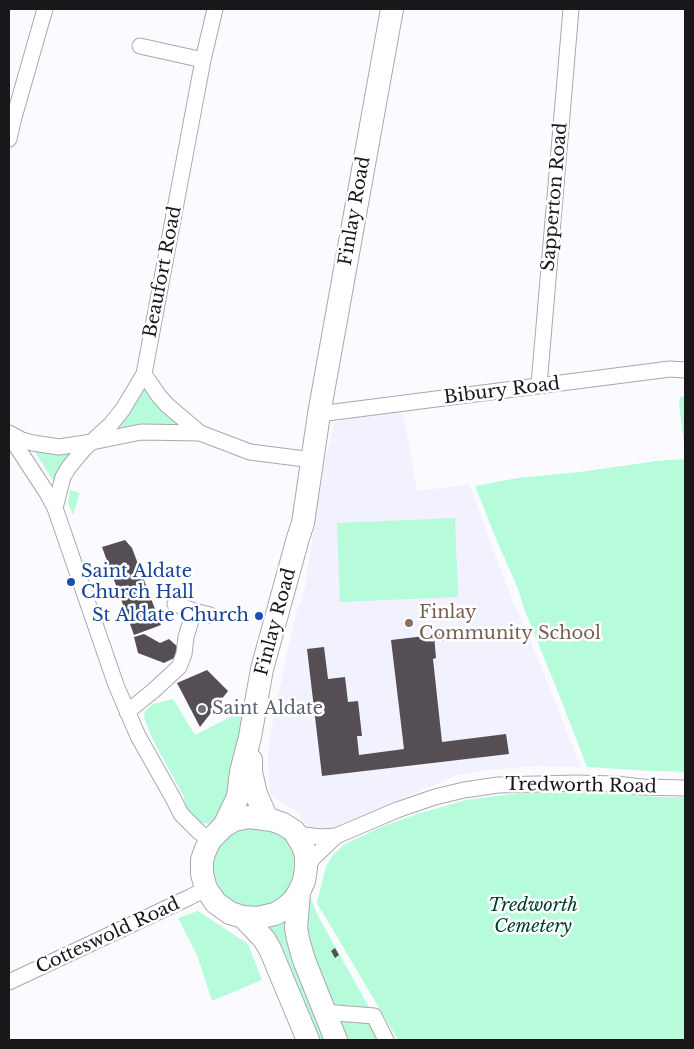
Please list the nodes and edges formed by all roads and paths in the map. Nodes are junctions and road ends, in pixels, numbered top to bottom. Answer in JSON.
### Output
{"nodes":[{"id":1,"x":45,"y":9,"type":"edge"},
{"id":2,"x":214,"y":9,"type":"edge"},
{"id":3,"x":392,"y":9,"type":"edge"},
{"id":4,"x":571,"y":9,"type":"edge"},
{"id":5,"x":140,"y":46,"type":"dead end"},
{"id":6,"x":203,"y":60,"type":"junction"},
{"id":7,"x":11,"y":121,"type":"edge"},
{"id":8,"x":9,"y":139,"type":"edge"},
{"id":9,"x":685,"y":370,"type":"edge"},
{"id":10,"x":144,"y":374,"type":"junction"},
{"id":11,"x":539,"y":386,"type":"junction"},
{"id":12,"x":319,"y":414,"type":"junction"},
{"id":13,"x":200,"y":432,"type":"junction"},
{"id":14,"x":9,"y":434,"type":"edge"},
{"id":15,"x":92,"y":442,"type":"junction"},
{"id":16,"x":305,"y":459,"type":"junction"},
{"id":17,"x":55,"y":508,"type":"junction"},
{"id":18,"x":298,"y":538,"type":"junction"},
{"id":19,"x":175,"y":604,"type":"dead end"},
{"id":20,"x":194,"y":612,"type":"junction"},
{"id":21,"x":210,"y":615,"type":"dead end"},
{"id":22,"x":127,"y":712,"type":"junction"},
{"id":23,"x":250,"y":737,"type":"junction"},
{"id":24,"x":685,"y":788,"type":"edge"},
{"id":25,"x":267,"y":819,"type":"junction"},
{"id":26,"x":294,"y":831,"type":"junction"},
{"id":27,"x":217,"y":833,"type":"junction"},
{"id":28,"x":336,"y":836,"type":"junction"},
{"id":29,"x":306,"y":868,"type":"junction"},
{"id":30,"x":206,"y":889,"type":"junction"},
{"id":31,"x":299,"y":892,"type":"junction"},
{"id":32,"x":242,"y":917,"type":"junction"},
{"id":33,"x":9,"y":982,"type":"edge"},
{"id":34,"x":324,"y":1012,"type":"junction"},
{"id":35,"x":308,"y":1040,"type":"edge"},
{"id":36,"x":336,"y":1040,"type":"edge"},
{"id":37,"x":386,"y":1040,"type":"edge"}],
"edges":[{"from":1,"to":7,"type":"street"},
{"from":2,"to":6,"type":"street","name":"Beaufort Road"},
{"from":3,"to":12,"type":"highway","name":"Finlay Road"},
{"from":4,"to":11,"type":"street","name":"Sapperton Road"},
{"from":5,"to":6,"type":"street"},
{"from":6,"to":10,"type":"street","name":"Beaufort Road"},
{"from":7,"to":8,"type":"street"},
{"from":9,"to":11,"type":"street","name":"Bibury Road"},
{"from":10,"to":13,"type":"street"},
{"from":10,"to":15,"type":"street","name":"Beaufort Road"},
{"from":11,"to":12,"type":"street","name":"Bibury Road"},
{"from":12,"to":16,"type":"highway"},
{"from":12,"to":18,"type":"highway","name":"Finlay Road"},
{"from":13,"to":15,"type":"street"},
{"from":13,"to":16,"type":"street"},
{"from":14,"to":15,"type":"street"},
{"from":14,"to":17,"type":"street"},
{"from":15,"to":17,"type":"street","name":"Beaufort Road"},
{"from":16,"to":18,"type":"highway"},
{"from":17,"to":22,"type":"street"},
{"from":18,"to":23,"type":"highway","name":"Finlay Road"},
{"from":19,"to":20,"type":"street"},
{"from":20,"to":21,"type":"street"},
{"from":20,"to":22,"type":"street"},
{"from":22,"to":27,"type":"street"},
{"from":23,"to":25,"type":"highway","name":"Finlay Road"},
{"from":23,"to":27,"type":"highway","name":"Finlay Road"},
{"from":24,"to":28,"type":"street","name":"Tredworth Road"},
{"from":25,"to":26,"type":"highway"},
{"from":25,"to":27,"type":"highway"},
{"from":26,"to":28,"type":"street","name":"Tredworth Road"},
{"from":26,"to":29,"type":"highway"},
{"from":27,"to":30,"type":"highway"},
{"from":28,"to":29,"type":"street","name":"Tredworth Road"},
{"from":29,"to":31,"type":"highway"},
{"from":30,"to":32,"type":"highway"},
{"from":30,"to":33,"type":"street","name":"Cotteswold Road"},
{"from":31,"to":32,"type":"highway"},
{"from":31,"to":34,"type":"highway"},
{"from":32,"to":35,"type":"highway"},
{"from":34,"to":36,"type":"highway"},
{"from":34,"to":37,"type":"street"}]}
